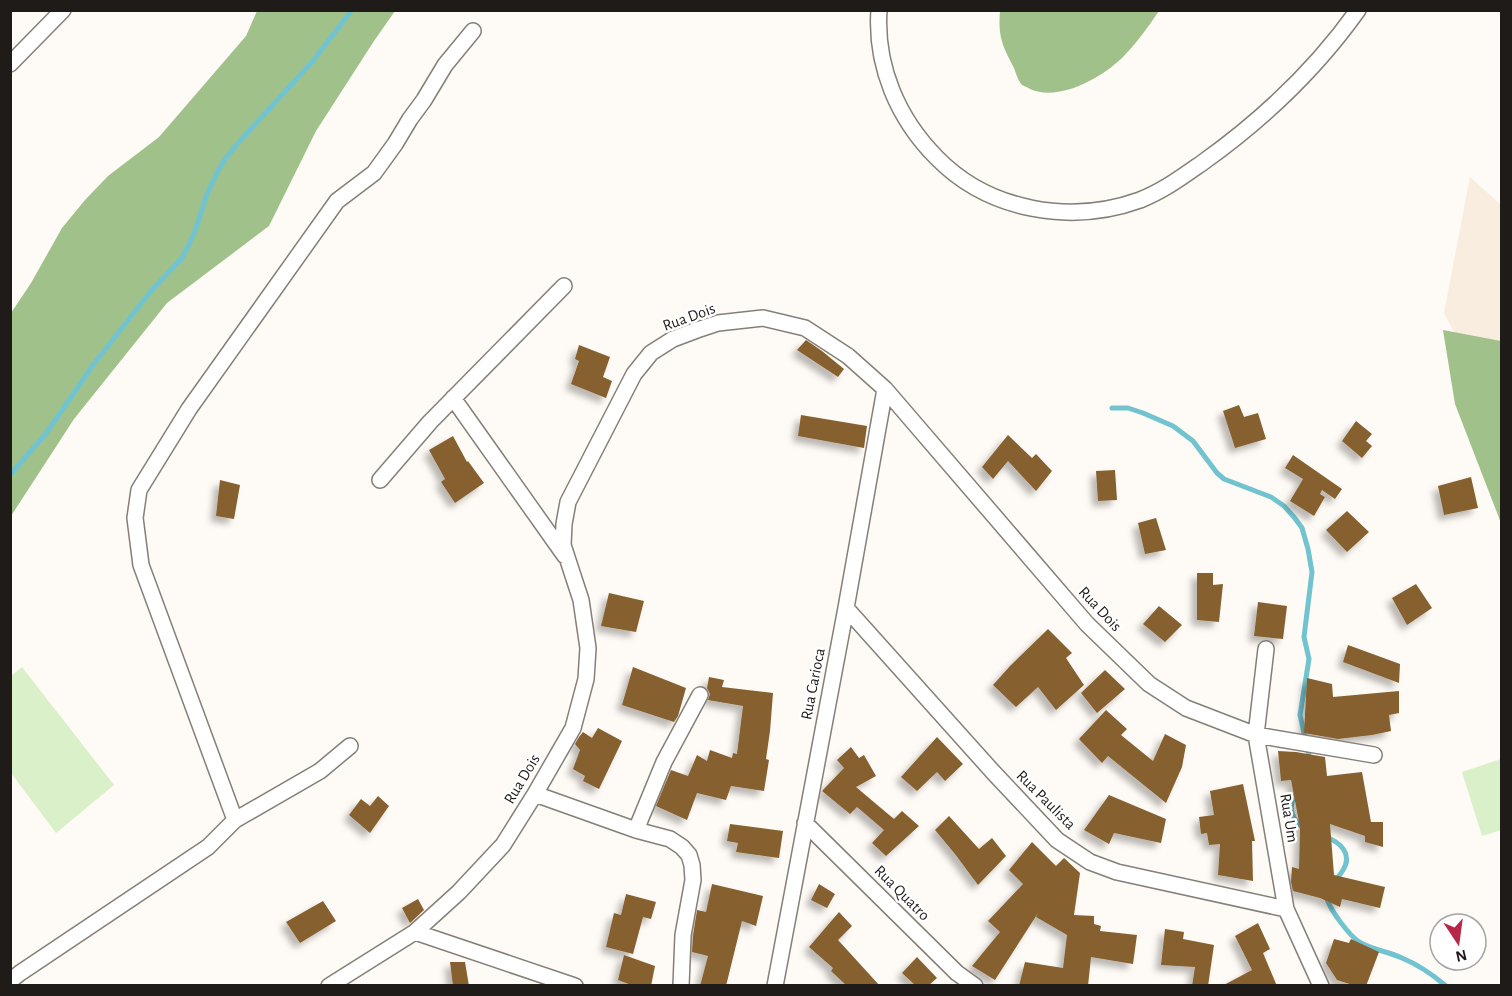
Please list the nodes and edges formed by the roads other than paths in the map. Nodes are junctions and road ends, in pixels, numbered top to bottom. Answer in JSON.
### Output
{"nodes":[{"id":1,"x":63,"y":10,"type":"edge"},
{"id":2,"x":879,"y":10,"type":"edge"},
{"id":3,"x":1358,"y":10,"type":"edge"},
{"id":4,"x":474,"y":31,"type":"dead end"},
{"id":5,"x":10,"y":64,"type":"edge"},
{"id":6,"x":564,"y":286,"type":"dead end"},
{"id":7,"x":885,"y":389,"type":"junction"},
{"id":8,"x":453,"y":398,"type":"junction"},
{"id":9,"x":380,"y":480,"type":"dead end"},
{"id":10,"x":568,"y":561,"type":"junction"},
{"id":11,"x":846,"y":608,"type":"junction"},
{"id":12,"x":1266,"y":649,"type":"dead end"},
{"id":13,"x":700,"y":695,"type":"dead end"},
{"id":14,"x":1256,"y":735,"type":"junction"},
{"id":15,"x":350,"y":746,"type":"dead end"},
{"id":16,"x":1374,"y":755,"type":"dead end"},
{"id":17,"x":535,"y":794,"type":"junction"},
{"id":18,"x":235,"y":820,"type":"junction"},
{"id":19,"x":805,"y":823,"type":"junction"},
{"id":20,"x":636,"y":830,"type":"junction"},
{"id":21,"x":1286,"y":909,"type":"junction"},
{"id":22,"x":415,"y":932,"type":"junction"},
{"id":23,"x":10,"y":981,"type":"edge"},
{"id":24,"x":329,"y":986,"type":"edge"},
{"id":25,"x":574,"y":986,"type":"edge"},
{"id":26,"x":681,"y":986,"type":"edge"},
{"id":27,"x":775,"y":986,"type":"edge"},
{"id":28,"x":975,"y":986,"type":"edge"},
{"id":29,"x":1321,"y":986,"type":"edge"}],
"edges":[{"from":1,"to":5,"type":"street"},
{"from":2,"to":3,"type":"street"},
{"from":4,"to":18,"type":"street"},
{"from":6,"to":8,"type":"street"},
{"from":7,"to":10,"type":"street","name":"Rua Dois"},
{"from":7,"to":11,"type":"street","name":"Rua Carioca"},
{"from":7,"to":14,"type":"street","name":"Rua Dois"},
{"from":8,"to":9,"type":"street"},
{"from":8,"to":10,"type":"street"},
{"from":10,"to":17,"type":"street","name":"Rua Dois"},
{"from":11,"to":19,"type":"street","name":"Rua Carioca"},
{"from":11,"to":21,"type":"street","name":"Rua Paulista"},
{"from":12,"to":14,"type":"street","name":"Rua Um"},
{"from":13,"to":20,"type":"street"},
{"from":14,"to":16,"type":"street","name":"Rua Dois"},
{"from":14,"to":21,"type":"street","name":"Rua Um"},
{"from":15,"to":18,"type":"street"},
{"from":17,"to":20,"type":"street"},
{"from":17,"to":22,"type":"street","name":"Rua Dois"},
{"from":18,"to":23,"type":"street"},
{"from":19,"to":27,"type":"street","name":"Rua Carioca"},
{"from":19,"to":28,"type":"street","name":"Rua Quatro"},
{"from":20,"to":26,"type":"street"},
{"from":21,"to":29,"type":"street","name":"Rua Um"},
{"from":22,"to":24,"type":"street","name":"Rua Dois"},
{"from":22,"to":25,"type":"street"}]}
